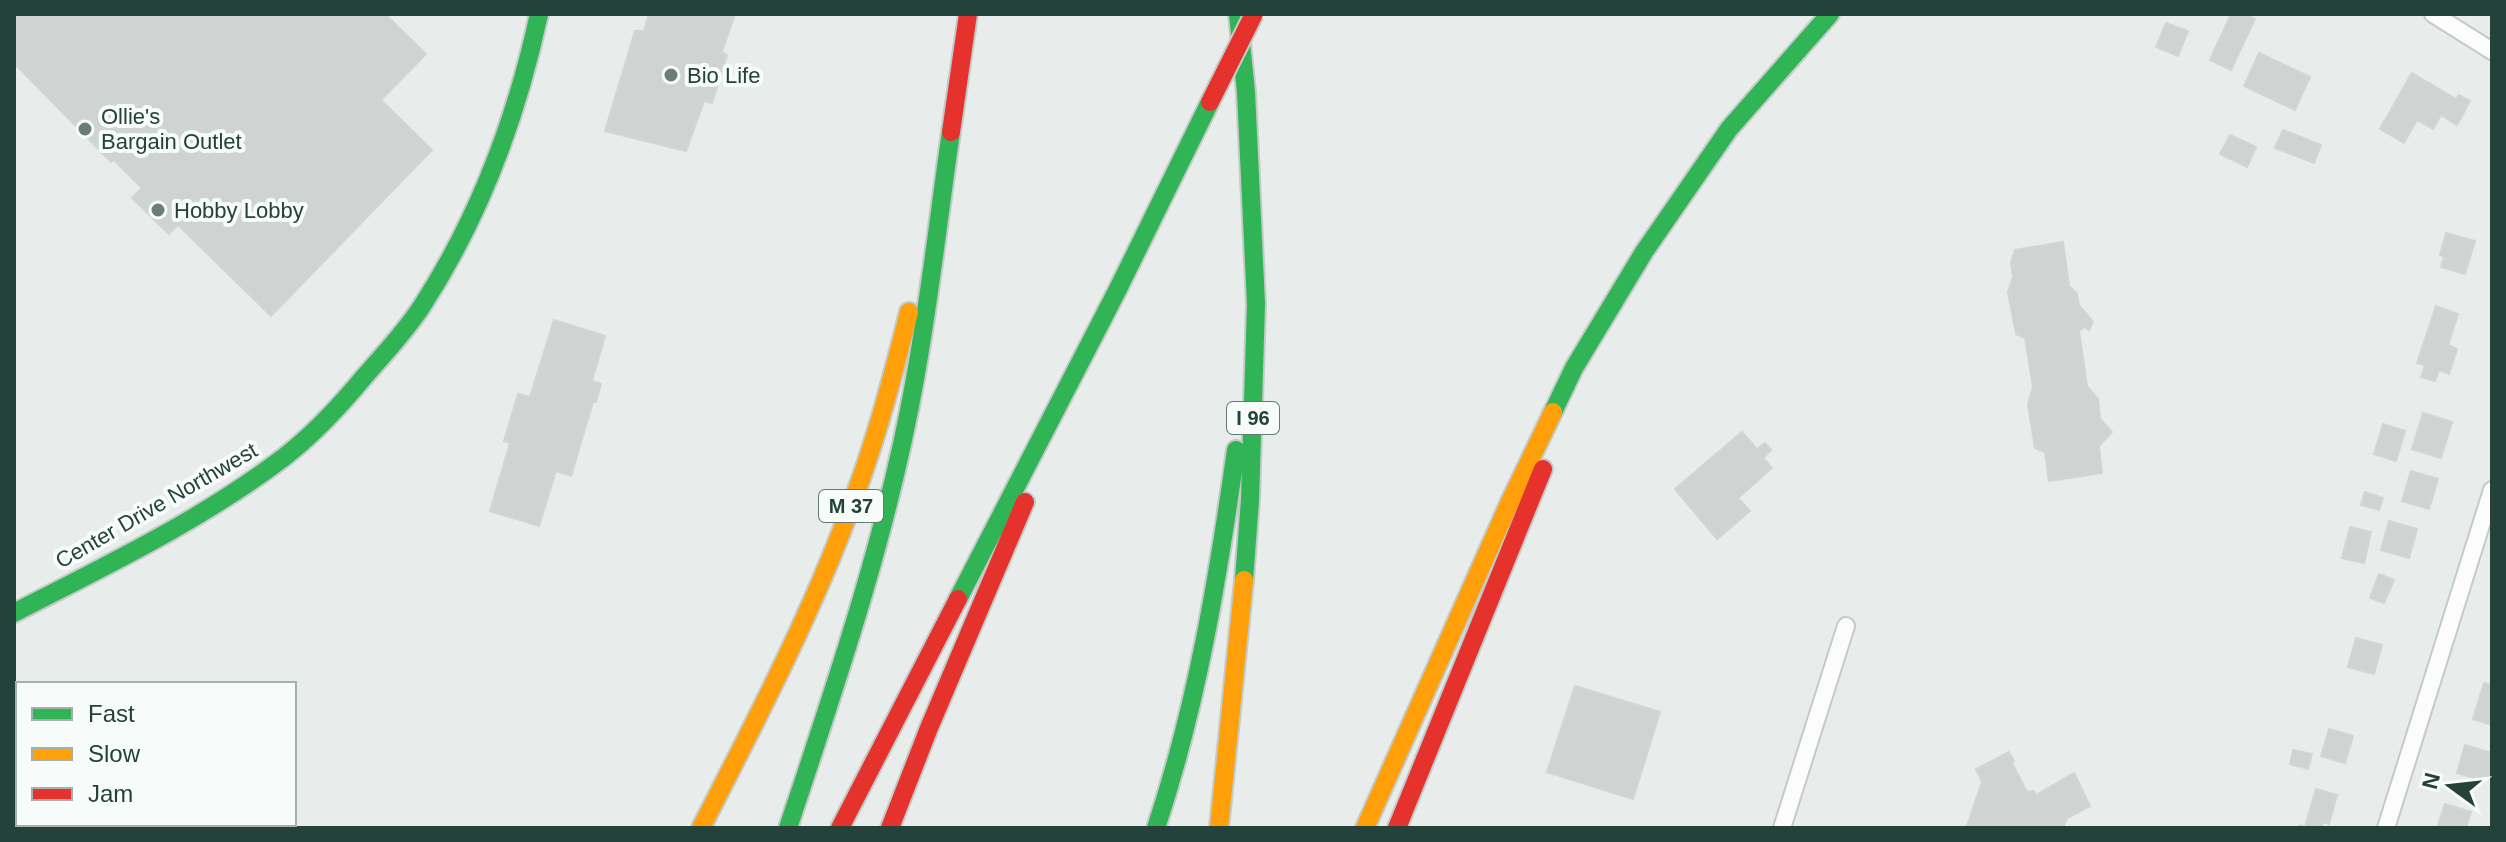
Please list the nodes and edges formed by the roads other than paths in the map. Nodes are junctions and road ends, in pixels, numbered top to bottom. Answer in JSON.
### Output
{"nodes":[{"id":1,"x":539,"y":14,"type":"edge"},
{"id":2,"x":968,"y":14,"type":"edge"},
{"id":3,"x":1238,"y":14,"type":"edge"},
{"id":4,"x":1254,"y":14,"type":"edge"},
{"id":5,"x":1830,"y":14,"type":"edge"},
{"id":6,"x":2433,"y":14,"type":"edge"},
{"id":7,"x":2492,"y":51,"type":"edge"},
{"id":8,"x":948,"y":164,"type":"junction"},
{"id":9,"x":1256,"y":304,"type":"junction"},
{"id":10,"x":1574,"y":368,"type":"junction"},
{"id":11,"x":1043,"y":436,"type":"junction"},
{"id":12,"x":2492,"y":490,"type":"edge"},
{"id":13,"x":14,"y":613,"type":"edge"},
{"id":14,"x":1846,"y":626,"type":"dead end"},
{"id":15,"x":701,"y":828,"type":"edge"},
{"id":16,"x":788,"y":828,"type":"edge"},
{"id":17,"x":840,"y":828,"type":"edge"},
{"id":18,"x":890,"y":828,"type":"edge"},
{"id":19,"x":1156,"y":828,"type":"edge"},
{"id":20,"x":1219,"y":828,"type":"edge"},
{"id":21,"x":1365,"y":828,"type":"edge"},
{"id":22,"x":1397,"y":828,"type":"edge"},
{"id":23,"x":1782,"y":828,"type":"edge"},
{"id":24,"x":2386,"y":828,"type":"edge"}],
"edges":[{"from":1,"to":13,"type":"main road","name":"Center Drive Northwest"},
{"from":2,"to":8,"type":"main road"},
{"from":3,"to":9,"type":"main road","number":"I 96"},
{"from":4,"to":11,"type":"main road","bridge":true},
{"from":5,"to":10,"type":"main road"},
{"from":6,"to":7,"type":"street"},
{"from":8,"to":15,"type":"main road","number":"M 37"},
{"from":8,"to":16,"type":"main road"},
{"from":9,"to":19,"type":"main road"},
{"from":9,"to":20,"type":"main road","number":"I 96"},
{"from":10,"to":21,"type":"main road"},
{"from":10,"to":22,"type":"main road"},
{"from":11,"to":17,"type":"main road"},
{"from":11,"to":18,"type":"main road"},
{"from":12,"to":24,"type":"street"},
{"from":14,"to":23,"type":"street"}]}
